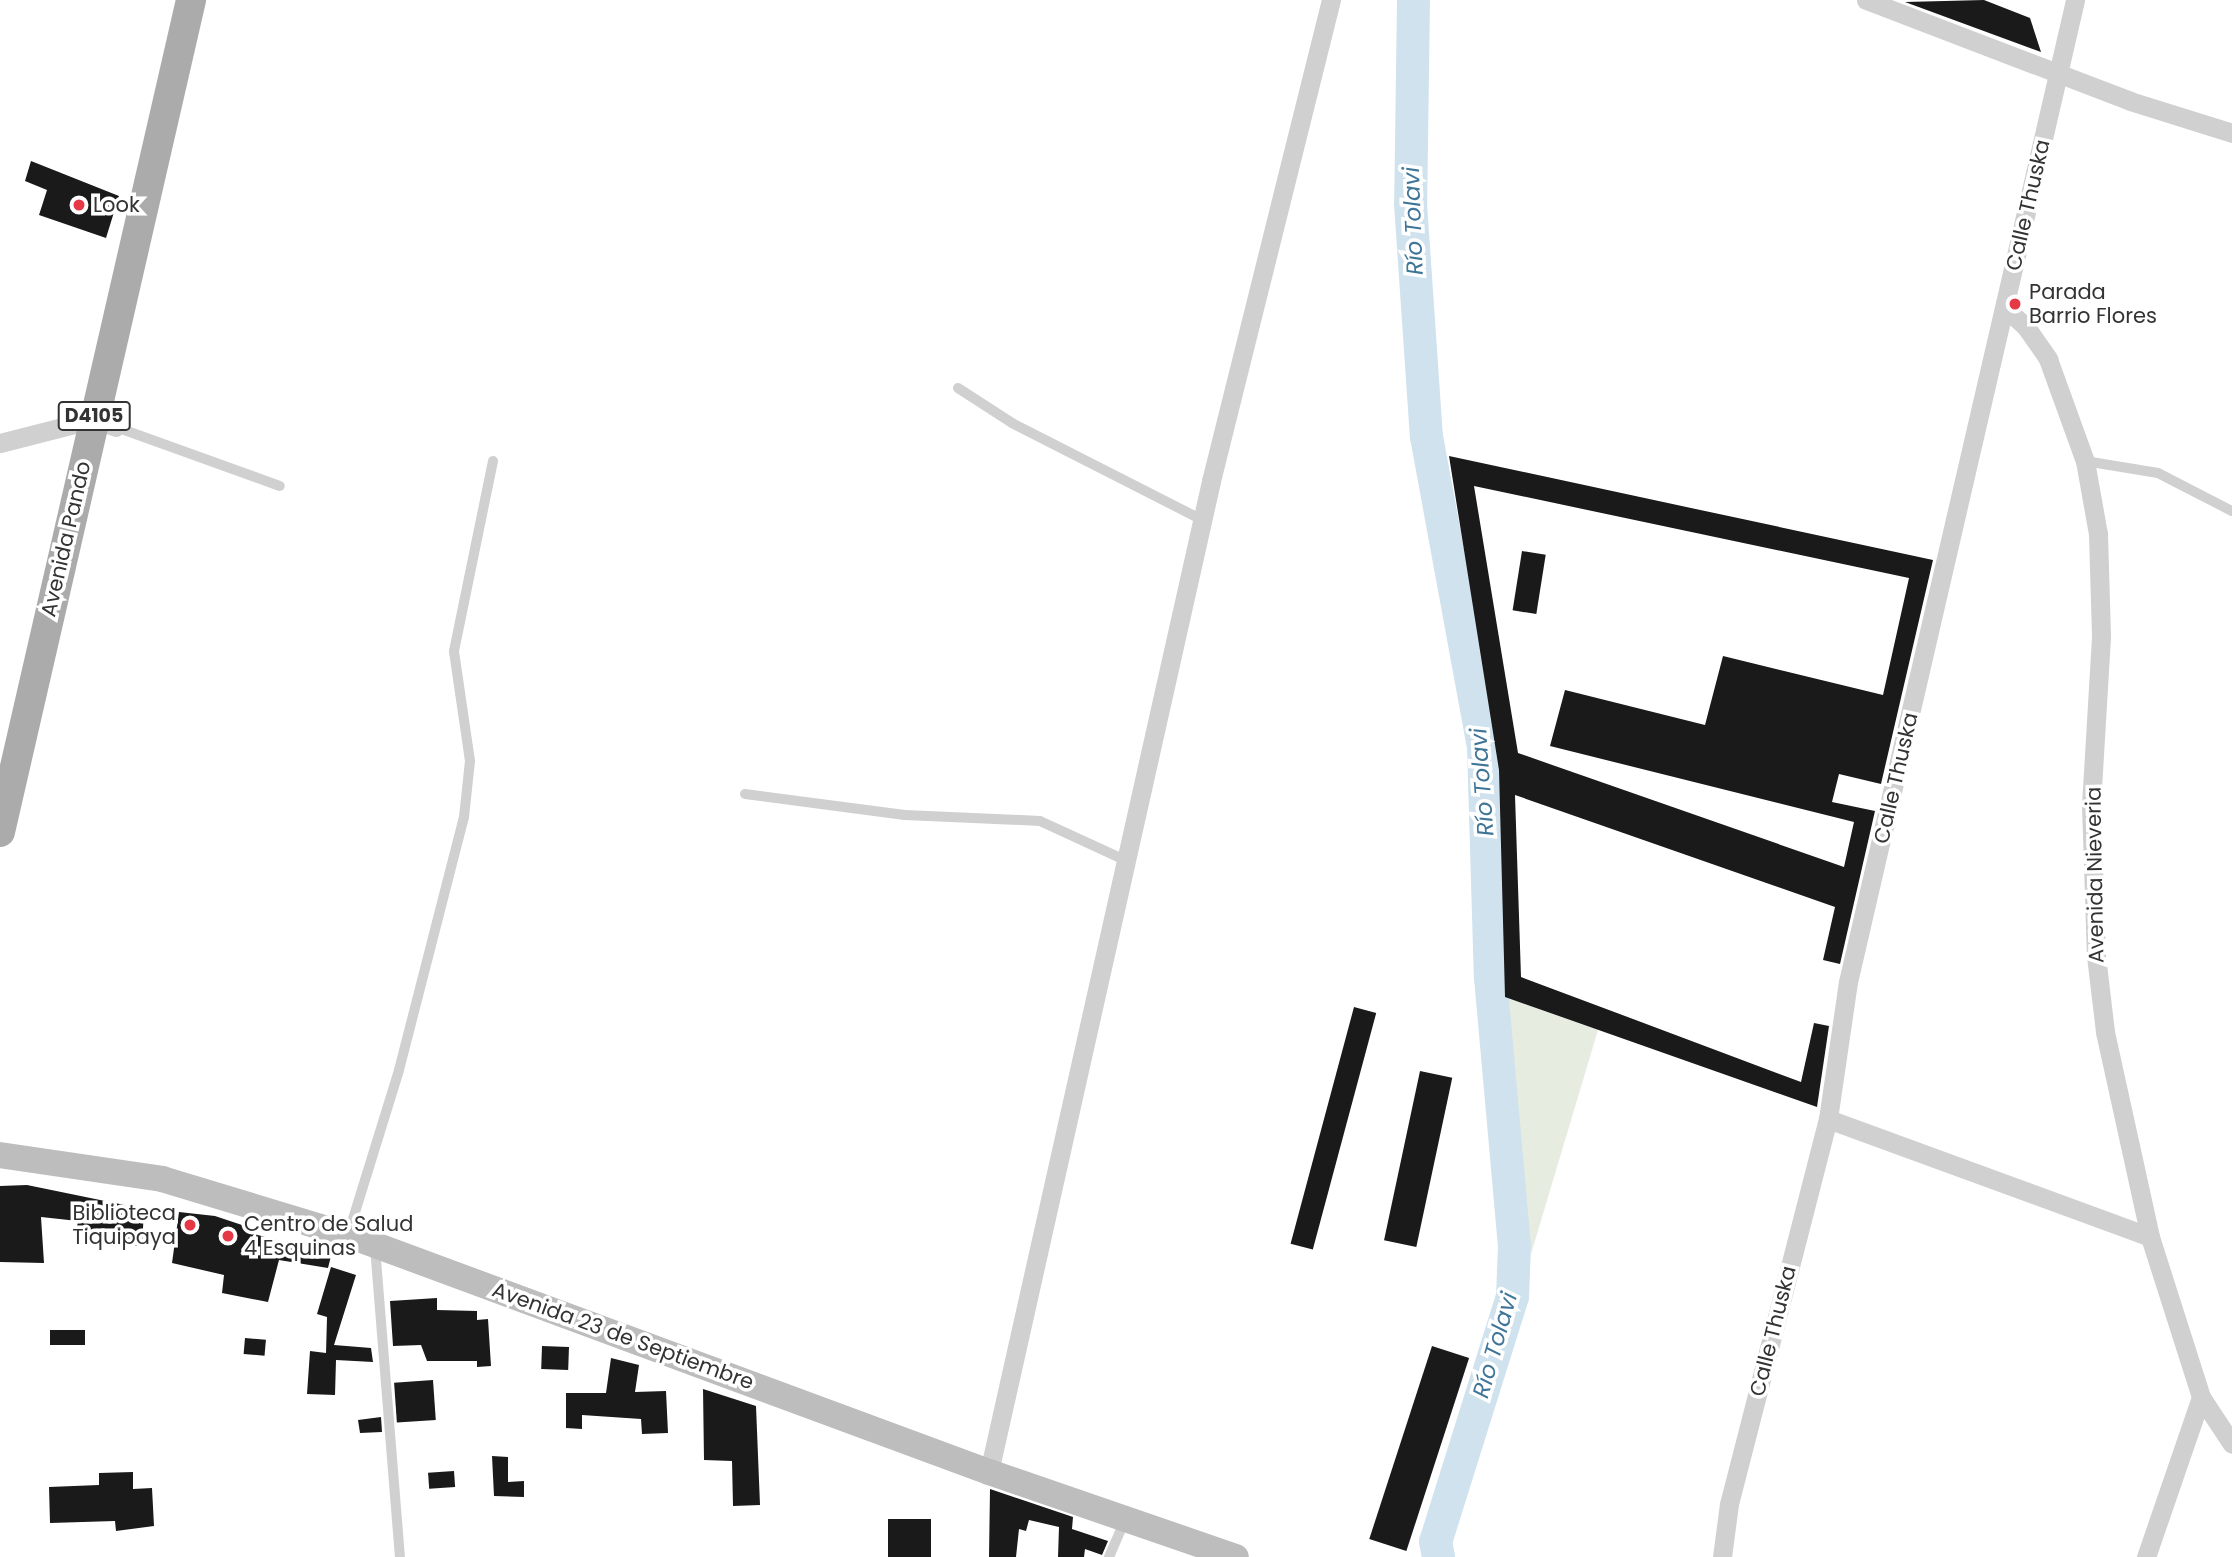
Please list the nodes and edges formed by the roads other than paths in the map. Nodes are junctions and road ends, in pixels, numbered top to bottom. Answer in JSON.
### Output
{"nodes":[{"id":1,"x":191,"y":0,"type":"edge"},
{"id":2,"x":1331,"y":0,"type":"edge"},
{"id":3,"x":1866,"y":0,"type":"edge"},
{"id":4,"x":2075,"y":0,"type":"edge"},
{"id":5,"x":2057,"y":74,"type":"junction"},
{"id":6,"x":2232,"y":133,"type":"edge"},
{"id":7,"x":2005,"y":308,"type":"junction"},
{"id":8,"x":958,"y":388,"type":"dead end"},
{"id":9,"x":105,"y":423,"type":"junction"},
{"id":10,"x":0,"y":443,"type":"edge"},
{"id":11,"x":493,"y":461,"type":"dead end"},
{"id":12,"x":2085,"y":461,"type":"junction"},
{"id":13,"x":280,"y":486,"type":"dead end"},
{"id":14,"x":2232,"y":511,"type":"edge"},
{"id":15,"x":1202,"y":520,"type":"junction"},
{"id":16,"x":745,"y":794,"type":"dead end"},
{"id":17,"x":0,"y":832,"type":"edge"},
{"id":18,"x":1126,"y":861,"type":"junction"},
{"id":19,"x":1828,"y":1119,"type":"junction"},
{"id":20,"x":0,"y":1155,"type":"edge"},
{"id":21,"x":348,"y":1236,"type":"junction"},
{"id":22,"x":2150,"y":1237,"type":"junction"},
{"id":23,"x":375,"y":1245,"type":"junction"},
{"id":24,"x":2202,"y":1397,"type":"junction"},
{"id":25,"x":2232,"y":1444,"type":"edge"},
{"id":26,"x":989,"y":1472,"type":"junction"},
{"id":27,"x":1125,"y":1520,"type":"junction"},
{"id":28,"x":400,"y":1557,"type":"edge"},
{"id":29,"x":1110,"y":1557,"type":"edge"},
{"id":30,"x":1236,"y":1557,"type":"edge"},
{"id":31,"x":1722,"y":1557,"type":"edge"},
{"id":32,"x":2146,"y":1557,"type":"edge"}],
"edges":[{"from":1,"to":9,"type":"main road","name":"Avenida Pando","number":"D4105"},
{"from":2,"to":15,"type":"street"},
{"from":3,"to":5,"type":"street"},
{"from":4,"to":5,"type":"street","name":"Calle Thuska"},
{"from":5,"to":6,"type":"street"},
{"from":5,"to":7,"type":"street","name":"Calle Thuska"},
{"from":7,"to":12,"type":"street","name":"Avenida Nieveria"},
{"from":7,"to":19,"type":"street","name":"Calle Thuska"},
{"from":8,"to":15,"type":"lane"},
{"from":9,"to":10,"type":"street"},
{"from":9,"to":13,"type":"lane"},
{"from":9,"to":17,"type":"main road","name":"Avenida Pando","number":"D4105"},
{"from":11,"to":21,"type":"lane"},
{"from":12,"to":14,"type":"lane"},
{"from":12,"to":22,"type":"street","name":"Avenida Nieveria"},
{"from":15,"to":18,"type":"street"},
{"from":16,"to":18,"type":"lane"},
{"from":18,"to":26,"type":"street"},
{"from":19,"to":22,"type":"street"},
{"from":19,"to":31,"type":"street","name":"Calle Thuska"},
{"from":20,"to":21,"type":"main road","name":"Avenida 23 de Septiembre"},
{"from":21,"to":23,"type":"main road","name":"Avenida 23 de Septiembre"},
{"from":22,"to":24,"type":"street","name":"Avenida Nieveria"},
{"from":23,"to":26,"type":"main road","name":"Avenida 23 de Septiembre"},
{"from":23,"to":28,"type":"lane"},
{"from":24,"to":25,"type":"street","name":"Avenida Nieveria"},
{"from":24,"to":32,"type":"street"},
{"from":26,"to":27,"type":"main road","name":"Avenida 23 de Septiembre"},
{"from":27,"to":29,"type":"lane"},
{"from":27,"to":30,"type":"main road","name":"Avenida 23 de Septiembre"}]}
